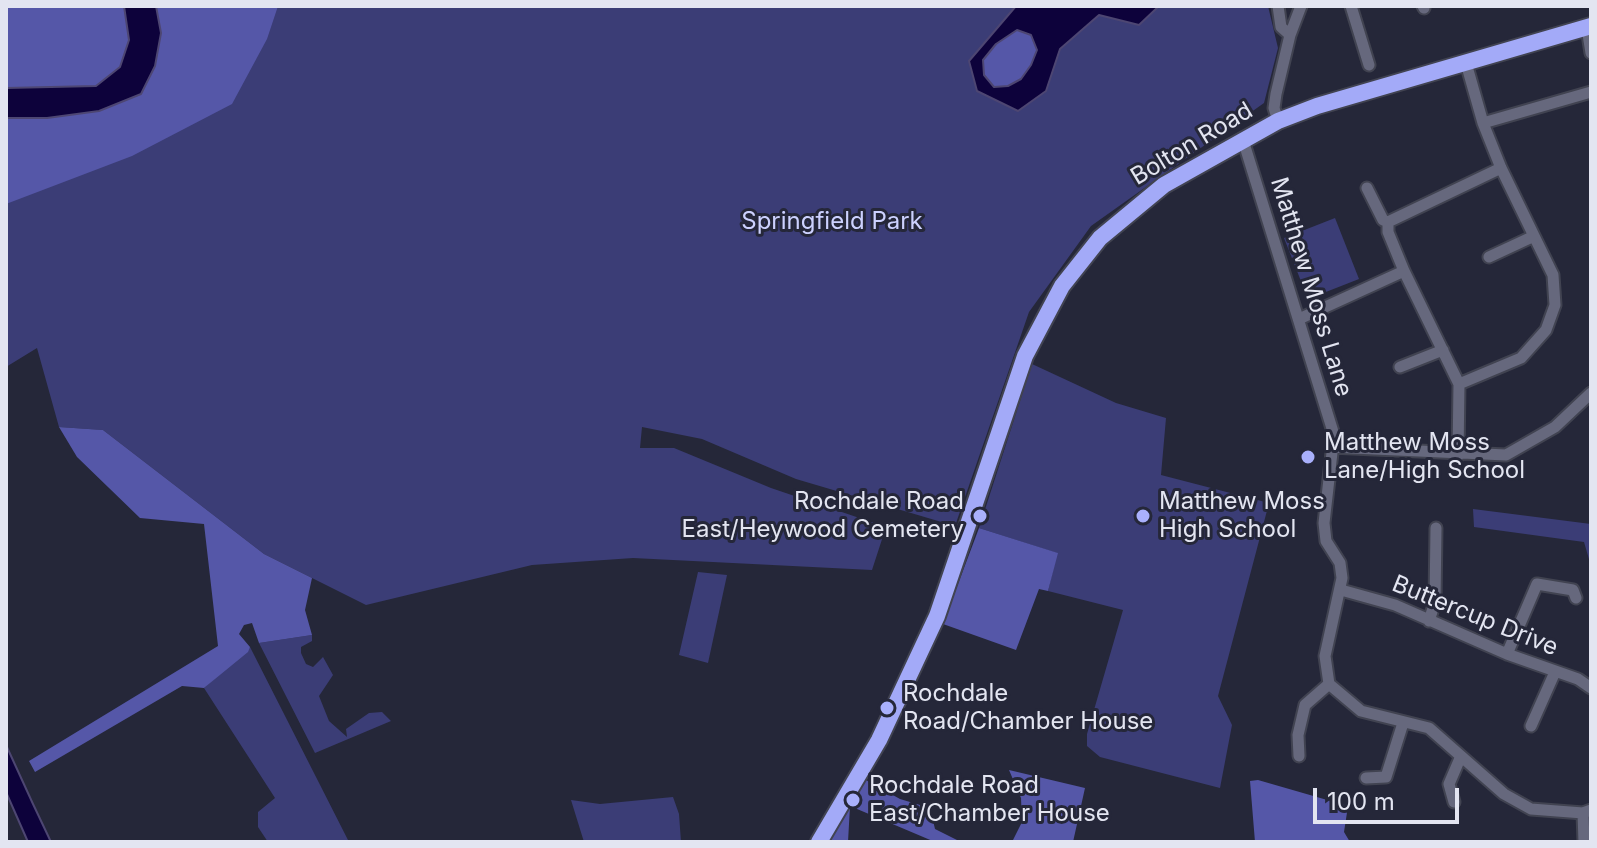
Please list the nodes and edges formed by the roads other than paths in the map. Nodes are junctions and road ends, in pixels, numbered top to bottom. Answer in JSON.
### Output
{"nodes":[{"id":1,"x":1278,"y":6,"type":"edge"},
{"id":2,"x":1301,"y":6,"type":"edge"},
{"id":3,"x":1351,"y":6,"type":"edge"},
{"id":4,"x":1589,"y":27,"type":"edge"},
{"id":5,"x":1290,"y":35,"type":"junction"},
{"id":6,"x":1591,"y":53,"type":"edge"},
{"id":7,"x":1466,"y":63,"type":"junction"},
{"id":8,"x":1369,"y":65,"type":"dead end"},
{"id":9,"x":1591,"y":92,"type":"edge"},
{"id":10,"x":1278,"y":121,"type":"junction"},
{"id":11,"x":1483,"y":123,"type":"junction"},
{"id":12,"x":1243,"y":140,"type":"junction"},
{"id":13,"x":1501,"y":168,"type":"junction"},
{"id":14,"x":1367,"y":188,"type":"dead end"},
{"id":15,"x":1388,"y":222,"type":"junction"},
{"id":16,"x":1532,"y":237,"type":"junction"},
{"id":17,"x":1489,"y":257,"type":"dead end"},
{"id":18,"x":1404,"y":271,"type":"junction"},
{"id":19,"x":1299,"y":319,"type":"junction"},
{"id":20,"x":1443,"y":350,"type":"junction"},
{"id":21,"x":1400,"y":367,"type":"dead end"},
{"id":22,"x":1459,"y":384,"type":"junction"},
{"id":23,"x":1591,"y":393,"type":"edge"},
{"id":24,"x":1331,"y":447,"type":"junction"},
{"id":25,"x":1458,"y":456,"type":"junction"},
{"id":26,"x":1436,"y":528,"type":"dead end"},
{"id":27,"x":1341,"y":590,"type":"junction"},
{"id":28,"x":1576,"y":598,"type":"dead end"},
{"id":29,"x":1429,"y":621,"type":"junction"},
{"id":30,"x":1507,"y":654,"type":"junction"},
{"id":31,"x":1555,"y":672,"type":"junction"},
{"id":32,"x":1329,"y":684,"type":"junction"},
{"id":33,"x":1591,"y":688,"type":"edge"},
{"id":34,"x":1403,"y":723,"type":"junction"},
{"id":35,"x":1531,"y":726,"type":"dead end"},
{"id":36,"x":1299,"y":756,"type":"dead end"},
{"id":37,"x":1461,"y":756,"type":"junction"},
{"id":38,"x":1366,"y":778,"type":"dead end"},
{"id":39,"x":1454,"y":802,"type":"dead end"},
{"id":40,"x":1587,"y":811,"type":"edge"},
{"id":41,"x":819,"y":842,"type":"edge"},
{"id":42,"x":1584,"y":842,"type":"edge"}],
"edges":[{"from":1,"to":5,"type":"street"},
{"from":2,"to":5,"type":"street"},
{"from":3,"to":8,"type":"street"},
{"from":4,"to":6,"type":"street"},
{"from":4,"to":7,"type":"highway","name":"Bolton Road"},
{"from":5,"to":10,"type":"street"},
{"from":7,"to":10,"type":"highway","name":"Bolton Road"},
{"from":7,"to":11,"type":"street"},
{"from":9,"to":11,"type":"street"},
{"from":10,"to":12,"type":"highway","name":"Bolton Road"},
{"from":11,"to":13,"type":"street"},
{"from":12,"to":19,"type":"street","name":"Matthew Moss Lane"},
{"from":12,"to":41,"type":"highway","name":"Bolton Road"},
{"from":13,"to":15,"type":"street"},
{"from":13,"to":16,"type":"street"},
{"from":14,"to":15,"type":"street"},
{"from":15,"to":18,"type":"street"},
{"from":16,"to":17,"type":"street"},
{"from":16,"to":22,"type":"street"},
{"from":18,"to":19,"type":"street"},
{"from":18,"to":20,"type":"street"},
{"from":19,"to":24,"type":"street","name":"Matthew Moss Lane"},
{"from":20,"to":21,"type":"street"},
{"from":20,"to":22,"type":"street"},
{"from":22,"to":25,"type":"street"},
{"from":23,"to":25,"type":"street"},
{"from":24,"to":25,"type":"street"},
{"from":24,"to":27,"type":"street","name":"Matthew Moss Lane"},
{"from":26,"to":29,"type":"street"},
{"from":27,"to":29,"type":"street","name":"Buttercup Drive"},
{"from":27,"to":32,"type":"street"},
{"from":28,"to":30,"type":"street"},
{"from":29,"to":30,"type":"street","name":"Buttercup Drive"},
{"from":30,"to":31,"type":"street","name":"Buttercup Drive"},
{"from":31,"to":33,"type":"street","name":"Buttercup Drive"},
{"from":31,"to":35,"type":"street"},
{"from":32,"to":34,"type":"street"},
{"from":32,"to":36,"type":"street"},
{"from":34,"to":37,"type":"street"},
{"from":34,"to":38,"type":"street"},
{"from":37,"to":39,"type":"street"},
{"from":37,"to":40,"type":"street"},
{"from":40,"to":42,"type":"street"}]}
